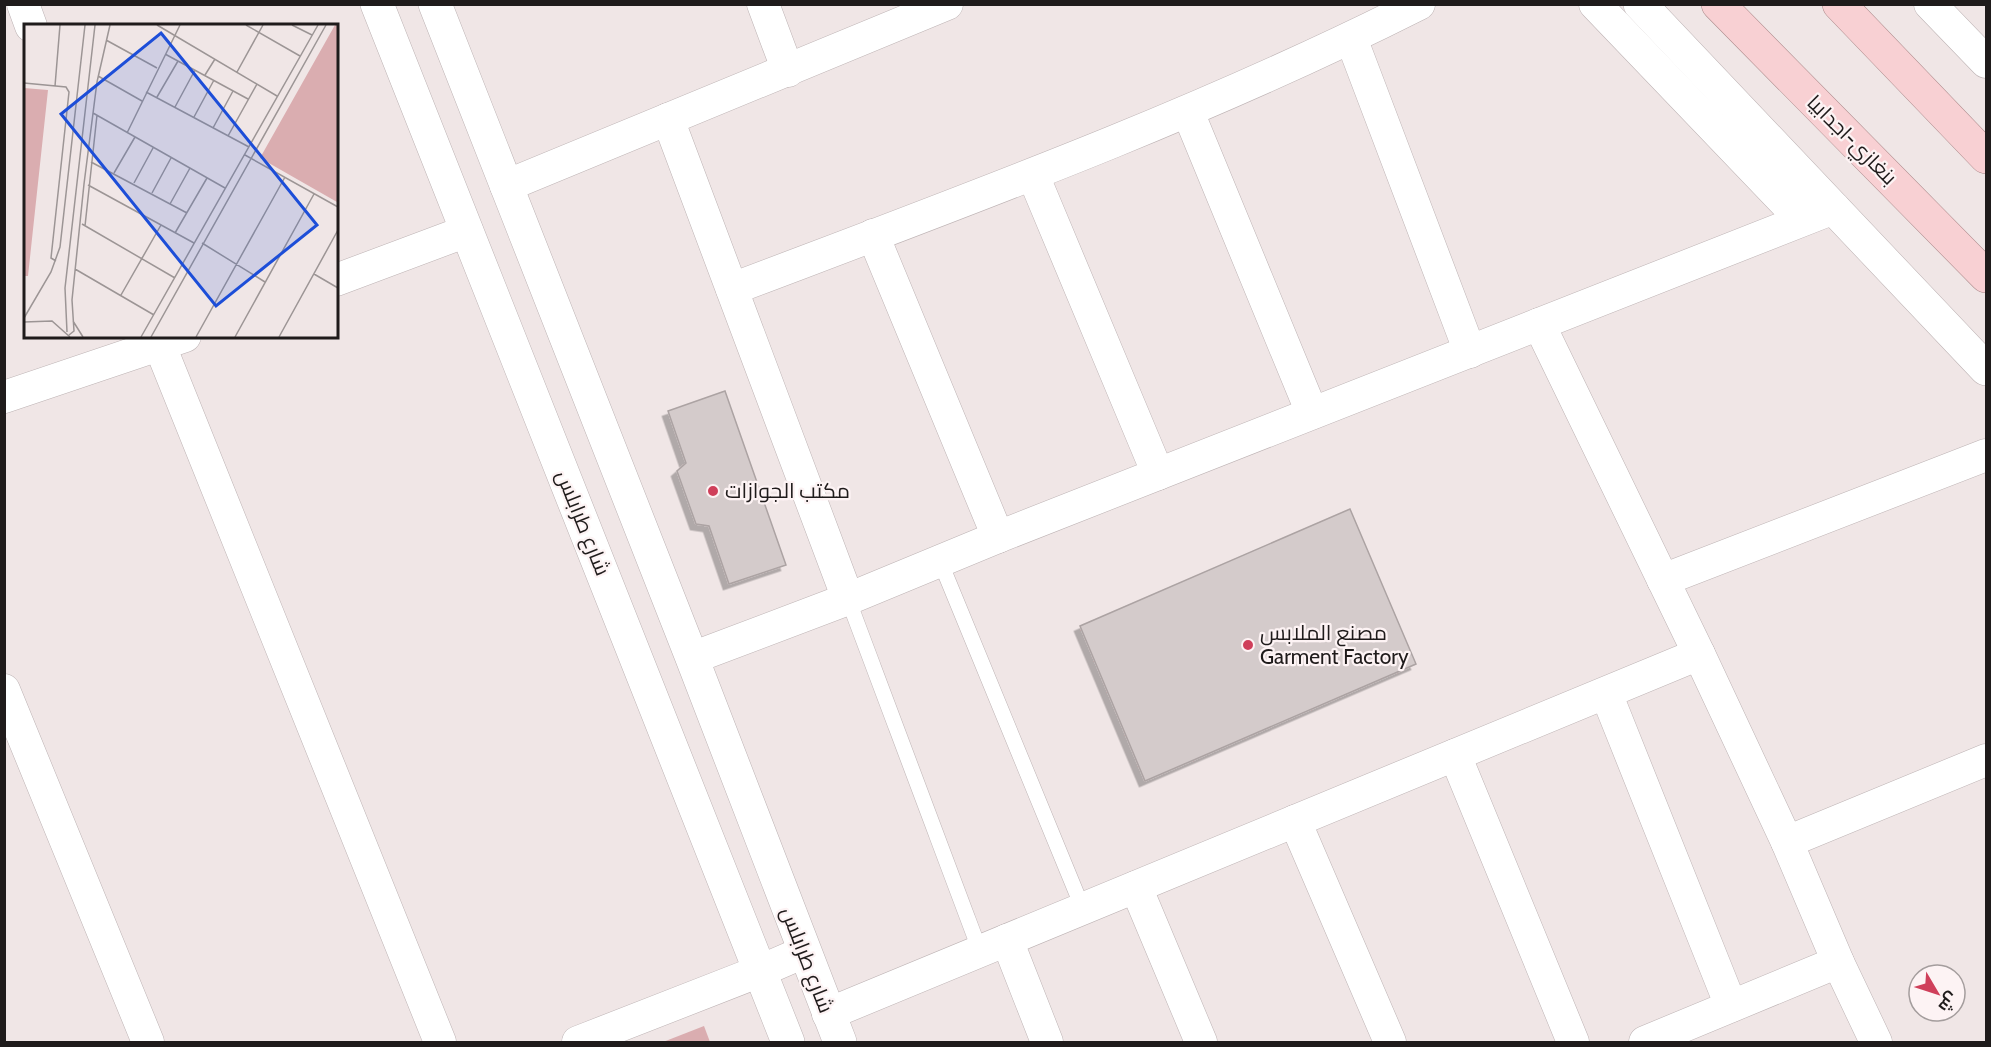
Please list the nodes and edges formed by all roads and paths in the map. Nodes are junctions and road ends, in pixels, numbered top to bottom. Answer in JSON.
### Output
{"nodes":[{"id":1,"x":23,"y":4,"type":"edge"},
{"id":2,"x":377,"y":4,"type":"edge"},
{"id":3,"x":435,"y":4,"type":"edge"},
{"id":4,"x":763,"y":4,"type":"edge"},
{"id":5,"x":947,"y":4,"type":"edge"},
{"id":6,"x":1419,"y":4,"type":"edge"},
{"id":7,"x":1595,"y":4,"type":"edge"},
{"id":8,"x":1640,"y":4,"type":"edge"},
{"id":9,"x":1718,"y":4,"type":"edge"},
{"id":10,"x":1839,"y":4,"type":"edge"},
{"id":11,"x":1930,"y":4,"type":"edge"},
{"id":12,"x":30,"y":24,"type":"edge"},
{"id":13,"x":1351,"y":39,"type":"junction"},
{"id":14,"x":1986,"y":62,"type":"edge"},
{"id":15,"x":789,"y":71,"type":"junction"},
{"id":16,"x":1188,"y":111,"type":"junction"},
{"id":17,"x":668,"y":119,"type":"junction"},
{"id":18,"x":1986,"y":157,"type":"edge"},
{"id":19,"x":1033,"y":175,"type":"junction"},
{"id":20,"x":506,"y":186,"type":"junction"},
{"id":21,"x":1834,"y":208,"type":"junction"},
{"id":22,"x":1802,"y":220,"type":"junction"},
{"id":23,"x":467,"y":231,"type":"junction"},
{"id":24,"x":873,"y":235,"type":"junction"},
{"id":25,"x":1986,"y":276,"type":"edge"},
{"id":26,"x":338,"y":279,"type":"edge"},
{"id":27,"x":732,"y":289,"type":"junction"},
{"id":28,"x":1539,"y":324,"type":"junction"},
{"id":29,"x":167,"y":339,"type":"edge"},
{"id":30,"x":1470,"y":352,"type":"junction"},
{"id":31,"x":1986,"y":369,"type":"edge"},
{"id":32,"x":4,"y":397,"type":"edge"},
{"id":33,"x":1312,"y":413,"type":"junction"},
{"id":34,"x":1986,"y":455,"type":"edge"},
{"id":35,"x":1158,"y":474,"type":"junction"},
{"id":36,"x":998,"y":537,"type":"junction"},
{"id":37,"x":940,"y":561,"type":"junction"},
{"id":38,"x":1663,"y":580,"type":"junction"},
{"id":39,"x":848,"y":599,"type":"junction"},
{"id":40,"x":1700,"y":654,"type":"junction"},
{"id":41,"x":692,"y":658,"type":"junction"},
{"id":42,"x":4,"y":690,"type":"edge"},
{"id":43,"x":1606,"y":693,"type":"junction"},
{"id":44,"x":1455,"y":755,"type":"junction"},
{"id":45,"x":1986,"y":760,"type":"edge"},
{"id":46,"x":1295,"y":821,"type":"junction"},
{"id":47,"x":1788,"y":842,"type":"junction"},
{"id":48,"x":1136,"y":887,"type":"junction"},
{"id":49,"x":1083,"y":909,"type":"junction"},
{"id":50,"x":993,"y":946,"type":"junction"},
{"id":51,"x":804,"y":952,"type":"junction"},
{"id":52,"x":1838,"y":962,"type":"junction"},
{"id":53,"x":760,"y":971,"type":"junction"},
{"id":54,"x":1731,"y":1006,"type":"junction"},
{"id":55,"x":834,"y":1028,"type":"edge"},
{"id":56,"x":148,"y":1042,"type":"edge"},
{"id":57,"x":440,"y":1042,"type":"edge"},
{"id":58,"x":578,"y":1042,"type":"edge"},
{"id":59,"x":788,"y":1042,"type":"edge"},
{"id":60,"x":1047,"y":1042,"type":"edge"},
{"id":61,"x":1201,"y":1042,"type":"edge"},
{"id":62,"x":1390,"y":1042,"type":"edge"},
{"id":63,"x":1573,"y":1042,"type":"edge"},
{"id":64,"x":1645,"y":1042,"type":"edge"},
{"id":65,"x":1875,"y":1042,"type":"edge"}],
"edges":[{"from":1,"to":12,"type":"street"},
{"from":2,"to":23,"type":"main road","name":"شارع طرابلس"},
{"from":3,"to":20,"type":"main road","name":"شارع طرابلس"},
{"from":4,"to":15,"type":"street"},
{"from":5,"to":15,"type":"street"},
{"from":6,"to":13,"type":"street"},
{"from":7,"to":22,"type":"street"},
{"from":8,"to":21,"type":"main road"},
{"from":9,"to":25,"type":"highway","name":"بنغازي-اجدابيا"},
{"from":10,"to":18,"type":"highway"},
{"from":11,"to":14,"type":"street"},
{"from":13,"to":16,"type":"street"},
{"from":13,"to":30,"type":"street"},
{"from":15,"to":17,"type":"street"},
{"from":16,"to":19,"type":"street"},
{"from":16,"to":33,"type":"street"},
{"from":17,"to":20,"type":"street"},
{"from":17,"to":27,"type":"street"},
{"from":19,"to":24,"type":"street"},
{"from":19,"to":35,"type":"street"},
{"from":20,"to":41,"type":"main road","name":"شارع طرابلس"},
{"from":21,"to":22,"type":"street"},
{"from":21,"to":31,"type":"main road"},
{"from":22,"to":28,"type":"street"},
{"from":23,"to":26,"type":"street"},
{"from":23,"to":53,"type":"main road","name":"شارع طرابلس"},
{"from":24,"to":27,"type":"street"},
{"from":24,"to":36,"type":"street"},
{"from":27,"to":39,"type":"street"},
{"from":28,"to":30,"type":"street"},
{"from":28,"to":38,"type":"street"},
{"from":29,"to":32,"type":"street"},
{"from":29,"to":57,"type":"street"},
{"from":30,"to":33,"type":"street"},
{"from":33,"to":35,"type":"street"},
{"from":34,"to":38,"type":"street"},
{"from":35,"to":36,"type":"street"},
{"from":36,"to":37,"type":"street"},
{"from":37,"to":39,"type":"street"},
{"from":37,"to":49,"type":"lane"},
{"from":38,"to":40,"type":"street"},
{"from":39,"to":41,"type":"street"},
{"from":39,"to":50,"type":"lane"},
{"from":40,"to":43,"type":"street"},
{"from":40,"to":47,"type":"street"},
{"from":41,"to":51,"type":"main road","name":"شارع طرابلس"},
{"from":42,"to":56,"type":"street"},
{"from":43,"to":44,"type":"street"},
{"from":43,"to":54,"type":"street"},
{"from":44,"to":46,"type":"street"},
{"from":44,"to":63,"type":"street"},
{"from":45,"to":47,"type":"street"},
{"from":46,"to":48,"type":"street"},
{"from":46,"to":62,"type":"street"},
{"from":47,"to":52,"type":"street"},
{"from":48,"to":49,"type":"street"},
{"from":48,"to":61,"type":"street"},
{"from":49,"to":50,"type":"street"},
{"from":50,"to":55,"type":"street"},
{"from":50,"to":60,"type":"street"},
{"from":51,"to":53,"type":"street"},
{"from":51,"to":55,"type":"main road","name":"شارع طرابلس"},
{"from":52,"to":54,"type":"street"},
{"from":52,"to":65,"type":"street"},
{"from":53,"to":58,"type":"street"},
{"from":53,"to":59,"type":"main road","name":"شارع طرابلس"},
{"from":54,"to":64,"type":"street"}]}
